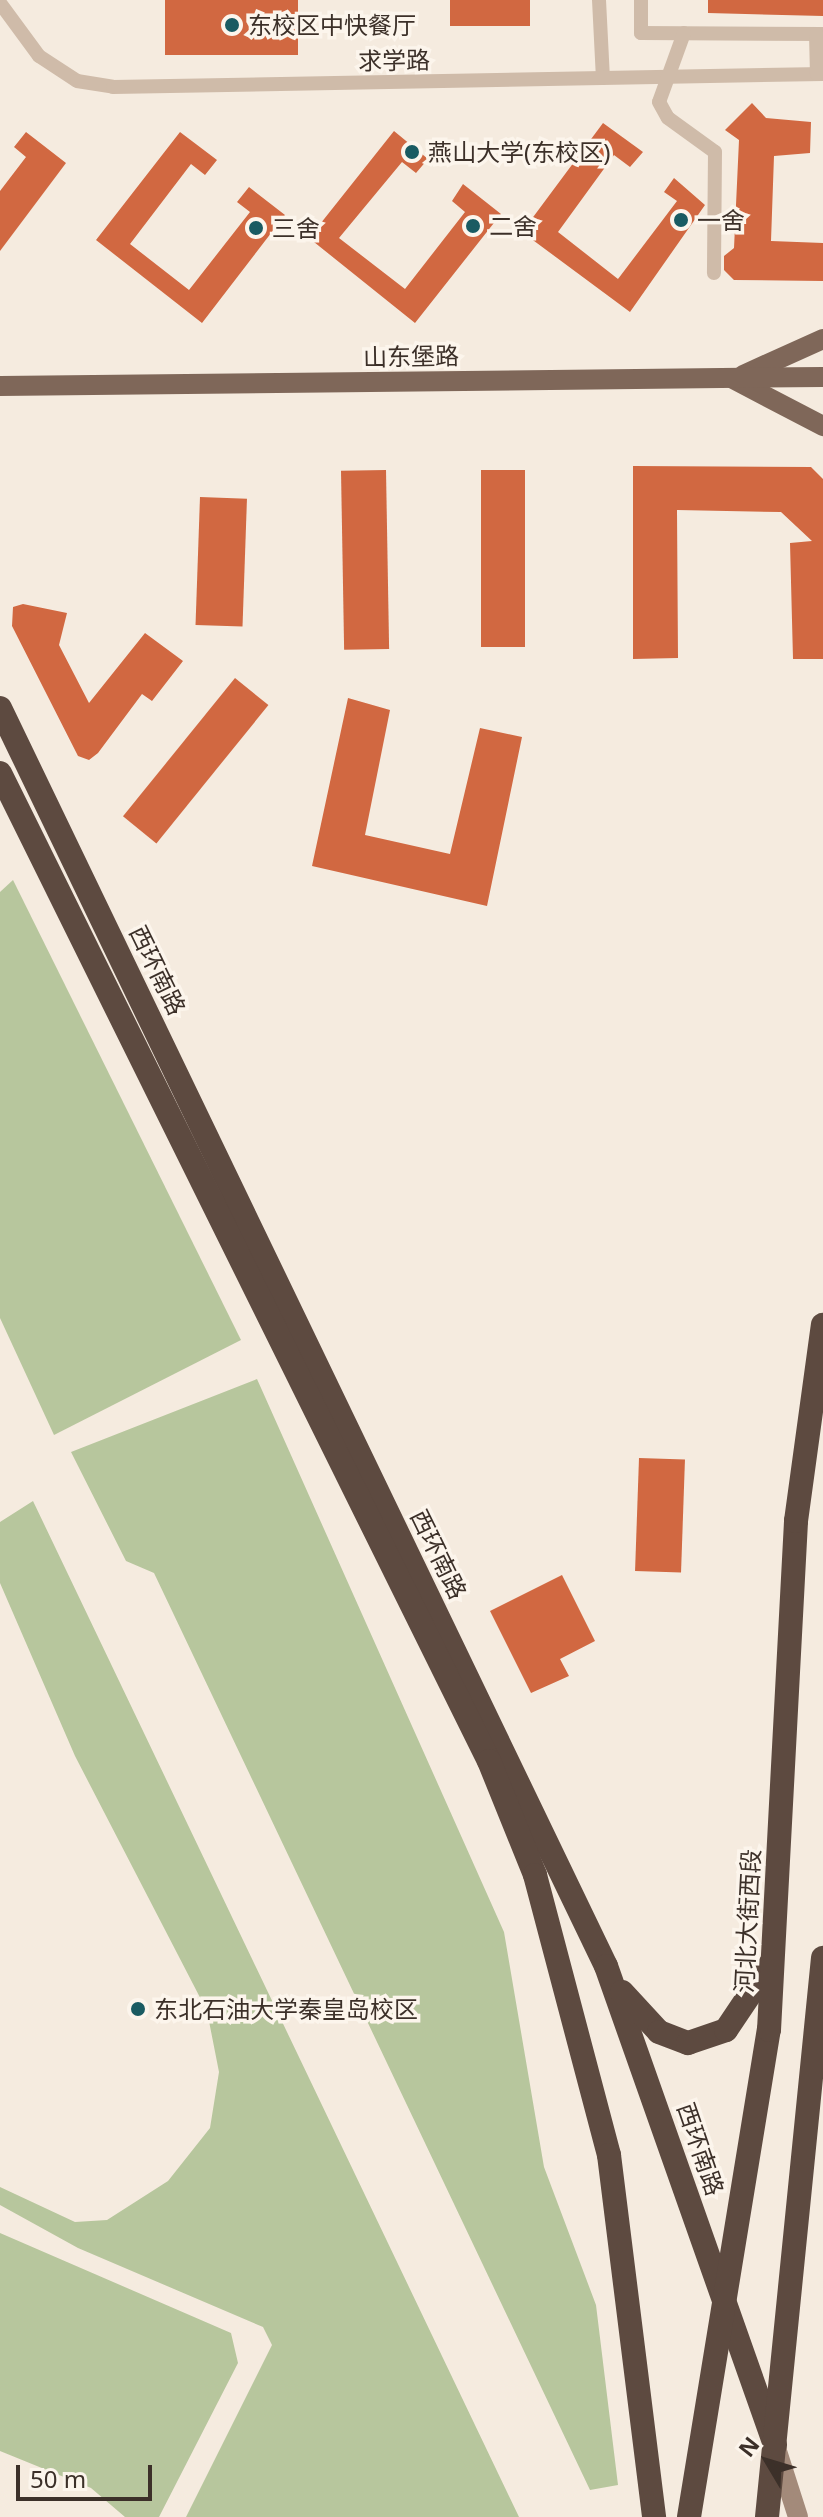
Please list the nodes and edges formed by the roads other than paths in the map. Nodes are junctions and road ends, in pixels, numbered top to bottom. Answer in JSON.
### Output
{"nodes":[{"id":1,"x":599,"y":0,"type":"edge"},
{"id":2,"x":641,"y":0,"type":"edge"},
{"id":3,"x":0,"y":3,"type":"edge"},
{"id":4,"x":684,"y":33,"type":"junction"},
{"id":5,"x":820,"y":34,"type":"edge"},
{"id":6,"x":820,"y":74,"type":"edge"},
{"id":7,"x":668,"y":77,"type":"junction"},
{"id":8,"x":603,"y":78,"type":"junction"},
{"id":9,"x":714,"y":273,"type":"dead end"},
{"id":10,"x":823,"y":339,"type":"edge"},
{"id":11,"x":823,"y":377,"type":"edge"},
{"id":12,"x":733,"y":379,"type":"junction"},
{"id":13,"x":0,"y":386,"type":"edge"},
{"id":14,"x":823,"y":426,"type":"edge"},
{"id":15,"x":0,"y":708,"type":"edge"},
{"id":16,"x":0,"y":773,"type":"edge"},
{"id":17,"x":823,"y":1325,"type":"edge"},
{"id":18,"x":823,"y":1958,"type":"edge"},
{"id":19,"x":773,"y":1961,"type":"junction"},
{"id":20,"x":606,"y":1966,"type":"junction"},
{"id":21,"x":820,"y":2029,"type":"edge"},
{"id":22,"x":727,"y":2309,"type":"junction"},
{"id":23,"x":775,"y":2445,"type":"junction"},
{"id":24,"x":654,"y":2517,"type":"edge"},
{"id":25,"x":689,"y":2517,"type":"edge"},
{"id":26,"x":767,"y":2517,"type":"edge"},
{"id":27,"x":798,"y":2517,"type":"edge"}],
"edges":[{"from":1,"to":8,"type":"street"},
{"from":2,"to":4,"type":"street"},
{"from":3,"to":8,"type":"street","name":"求学路"},
{"from":4,"to":5,"type":"street"},
{"from":4,"to":7,"type":"street"},
{"from":5,"to":6,"type":"street"},
{"from":6,"to":7,"type":"street","name":"求学路"},
{"from":7,"to":8,"type":"street","name":"求学路"},
{"from":7,"to":9,"type":"street"},
{"from":10,"to":12,"type":"main road"},
{"from":11,"to":12,"type":"main road","name":"山东堡路"},
{"from":12,"to":13,"type":"main road","name":"山东堡路"},
{"from":12,"to":14,"type":"main road"},
{"from":15,"to":20,"type":"highway","name":"西环南路"},
{"from":16,"to":24,"type":"highway","name":"西环南路"},
{"from":17,"to":19,"type":"highway","name":"河北大街西段"},
{"from":18,"to":21,"type":"highway"},
{"from":19,"to":20,"type":"highway"},
{"from":19,"to":22,"type":"highway","name":"河北大街西段"},
{"from":20,"to":22,"type":"highway","name":"西环南路"},
{"from":21,"to":23,"type":"highway"},
{"from":22,"to":23,"type":"highway","name":"西环南路"},
{"from":22,"to":25,"type":"highway","name":"河北大街西段"},
{"from":23,"to":26,"type":"highway"},
{"from":23,"to":27,"type":"main road"}]}
